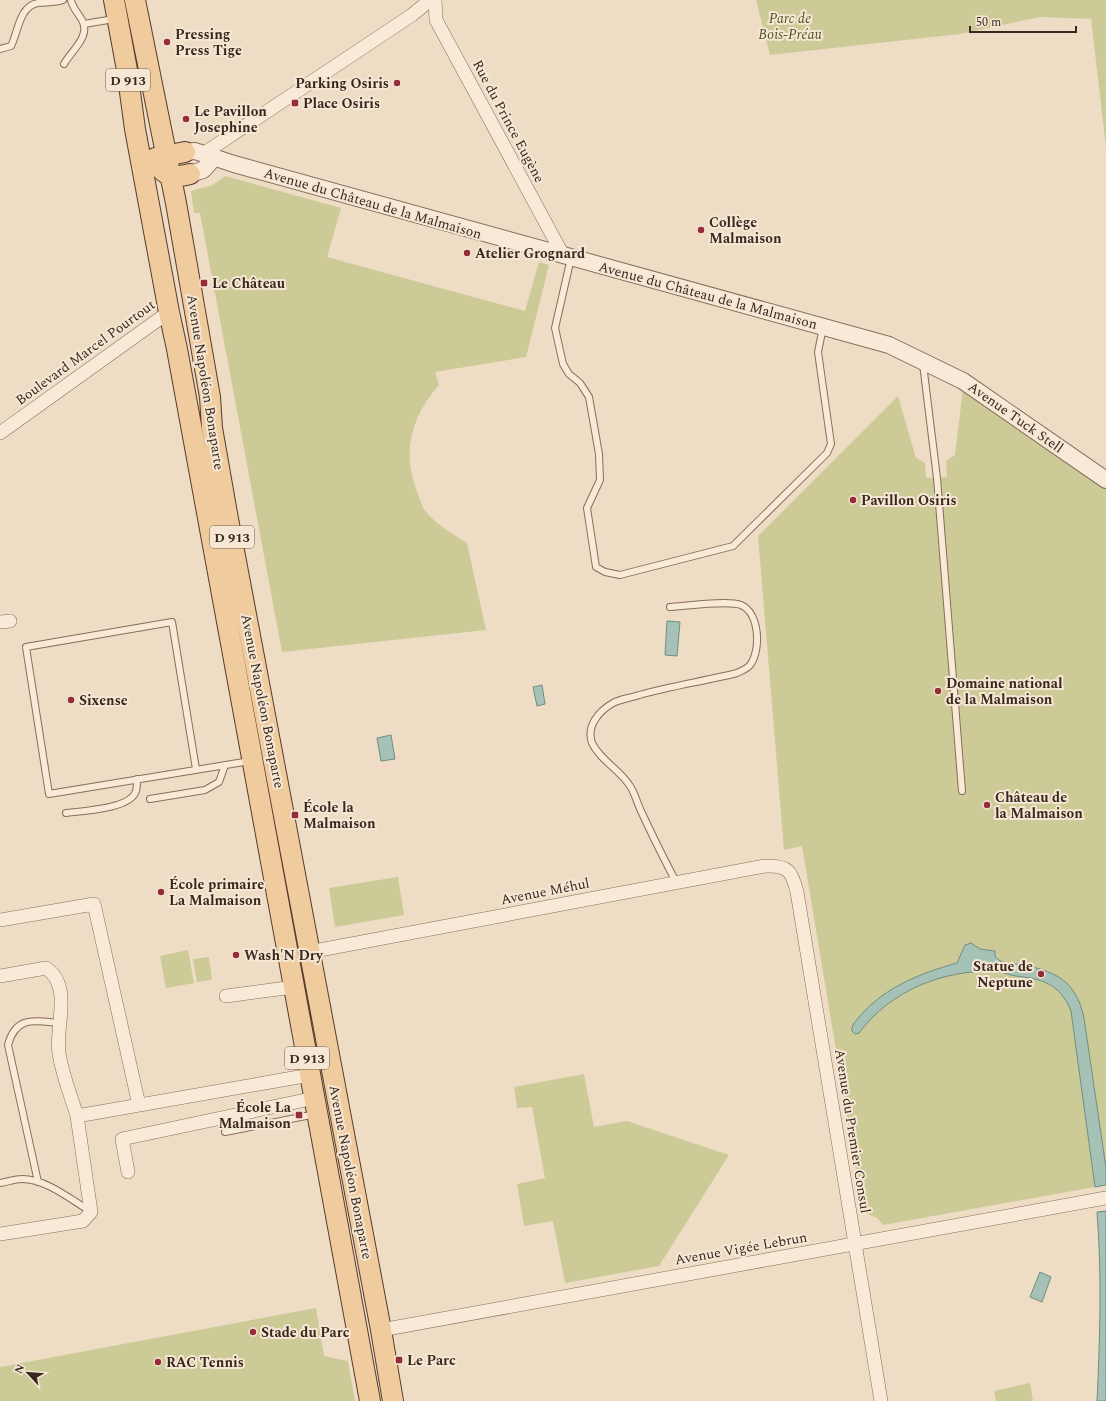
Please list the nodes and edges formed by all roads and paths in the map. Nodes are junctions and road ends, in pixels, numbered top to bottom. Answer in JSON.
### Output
{"nodes":[{"id":1,"x":63,"y":0,"type":"edge"},
{"id":2,"x":71,"y":0,"type":"edge"},
{"id":3,"x":135,"y":0,"type":"edge"},
{"id":4,"x":430,"y":0,"type":"edge"},
{"id":5,"x":435,"y":0,"type":"edge"},
{"id":6,"x":115,"y":9,"type":"edge"},
{"id":7,"x":84,"y":24,"type":"junction"},
{"id":8,"x":0,"y":49,"type":"edge"},
{"id":9,"x":64,"y":64,"type":"dead end"},
{"id":10,"x":177,"y":156,"type":"junction"},
{"id":11,"x":180,"y":175,"type":"junction"},
{"id":12,"x":567,"y":257,"type":"junction"},
{"id":13,"x":192,"y":295,"type":"junction"},
{"id":14,"x":169,"y":312,"type":"junction"},
{"id":15,"x":823,"y":327,"type":"junction"},
{"id":16,"x":923,"y":360,"type":"junction"},
{"id":17,"x":212,"y":428,"type":"junction"},
{"id":18,"x":0,"y":433,"type":"edge"},
{"id":19,"x":1106,"y":480,"type":"edge"},
{"id":20,"x":670,"y":607,"type":"dead end"},
{"id":21,"x":252,"y":761,"type":"junction"},
{"id":22,"x":224,"y":765,"type":"junction"},
{"id":23,"x":196,"y":769,"type":"junction"},
{"id":24,"x":137,"y":779,"type":"junction"},
{"id":25,"x":962,"y":791,"type":"dead end"},
{"id":26,"x":150,"y":799,"type":"dead end"},
{"id":27,"x":66,"y":813,"type":"dead end"},
{"id":28,"x":788,"y":869,"type":"joint"},
{"id":29,"x":676,"y":882,"type":"junction"},
{"id":30,"x":0,"y":920,"type":"edge"},
{"id":31,"x":309,"y":952,"type":"junction"},
{"id":32,"x":0,"y":976,"type":"edge"},
{"id":33,"x":294,"y":986,"type":"junction"},
{"id":34,"x":226,"y":996,"type":"dead end"},
{"id":35,"x":60,"y":1023,"type":"junction"},
{"id":36,"x":310,"y":1076,"type":"junction"},
{"id":37,"x":139,"y":1105,"type":"junction"},
{"id":38,"x":316,"y":1108,"type":"junction"},
{"id":39,"x":77,"y":1116,"type":"junction"},
{"id":40,"x":340,"y":1116,"type":"junction"},
{"id":41,"x":225,"y":1132,"type":"dead end"},
{"id":42,"x":128,"y":1172,"type":"dead end"},
{"id":43,"x":38,"y":1182,"type":"junction"},
{"id":44,"x":0,"y":1183,"type":"edge"},
{"id":45,"x":1106,"y":1198,"type":"edge"},
{"id":46,"x":91,"y":1212,"type":"junction"},
{"id":47,"x":0,"y":1234,"type":"edge"},
{"id":48,"x":855,"y":1243,"type":"junction"},
{"id":49,"x":381,"y":1330,"type":"junction"},
{"id":50,"x":370,"y":1401,"type":"edge"},
{"id":51,"x":393,"y":1401,"type":"edge"},
{"id":52,"x":881,"y":1401,"type":"edge"}],
"edges":[{"from":1,"to":8,"type":"lane"},
{"from":2,"to":7,"type":"lane"},
{"from":3,"to":10,"type":"main road","name":"Avenue Napoléon Bonaparte","number":"D 913"},
{"from":4,"to":10,"type":"street"},
{"from":5,"to":12,"type":"street","name":"Rue du Prince Eugène"},
{"from":6,"to":7,"type":"lane"},
{"from":6,"to":10,"type":"main road","name":"Avenue Napoléon Bonaparte","number":"D 913"},
{"from":7,"to":9,"type":"lane"},
{"from":10,"to":11,"type":"main road"},
{"from":10,"to":11,"type":"street"},
{"from":10,"to":12,"type":"street","name":"Avenue du Château de la Malmaison"},
{"from":10,"to":14,"type":"main road","name":"Avenue Napoléon Bonaparte","number":"D 913"},
{"from":11,"to":13,"type":"main road","name":"Avenue Napoléon Bonaparte","number":"D 913"},
{"from":12,"to":15,"type":"street","name":"Avenue du Château de la Malmaison"},
{"from":12,"to":15,"type":"lane"},
{"from":13,"to":14,"type":"main road"},
{"from":13,"to":17,"type":"main road","name":"Avenue Napoléon Bonaparte","number":"D 913"},
{"from":14,"to":17,"type":"main road","number":"D 913"},
{"from":14,"to":18,"type":"street","name":"Boulevard Marcel Pourtout"},
{"from":14,"to":21,"type":"main road","name":"Avenue Napoléon Bonaparte","number":"D 913"},
{"from":15,"to":16,"type":"street","name":"Avenue du Château de la Malmaison"},
{"from":16,"to":19,"type":"street","name":"Avenue Tuck Stell"},
{"from":16,"to":25,"type":"lane"},
{"from":17,"to":31,"type":"main road","name":"Avenue Napoléon Bonaparte","number":"D 913"},
{"from":20,"to":29,"type":"lane"},
{"from":21,"to":22,"type":"lane"},
{"from":21,"to":33,"type":"main road","name":"Avenue Napoléon Bonaparte","number":"D 913"},
{"from":22,"to":23,"type":"lane"},
{"from":22,"to":26,"type":"lane"},
{"from":23,"to":24,"type":"lane"},
{"from":23,"to":24,"type":"lane"},
{"from":24,"to":27,"type":"lane"},
{"from":28,"to":29,"type":"street","name":"Avenue Méhul"},
{"from":28,"to":48,"type":"street","name":"Avenue du Premier Consul"},
{"from":29,"to":31,"type":"street","name":"Avenue Méhul"},
{"from":30,"to":37,"type":"street"},
{"from":31,"to":40,"type":"main road","name":"Avenue Napoléon Bonaparte","number":"D 913"},
{"from":32,"to":35,"type":"street"},
{"from":33,"to":34,"type":"street"},
{"from":33,"to":36,"type":"main road","name":"Avenue Napoléon Bonaparte","number":"D 913"},
{"from":35,"to":39,"type":"street"},
{"from":35,"to":43,"type":"lane"},
{"from":36,"to":37,"type":"street"},
{"from":36,"to":38,"type":"main road","name":"Avenue Napoléon Bonaparte","number":"D 913"},
{"from":37,"to":39,"type":"street"},
{"from":38,"to":40,"type":"main road"},
{"from":38,"to":41,"type":"lane"},
{"from":38,"to":42,"type":"street"},
{"from":38,"to":50,"type":"main road","name":"Avenue Napoléon Bonaparte","number":"D 913"},
{"from":39,"to":46,"type":"street"},
{"from":40,"to":49,"type":"main road","name":"Avenue Napoléon Bonaparte","number":"D 913"},
{"from":43,"to":44,"type":"lane"},
{"from":43,"to":46,"type":"lane"},
{"from":45,"to":48,"type":"street","name":"Avenue Vigée Lebrun"},
{"from":46,"to":47,"type":"street"},
{"from":48,"to":49,"type":"street","name":"Avenue Vigée Lebrun"},
{"from":48,"to":52,"type":"street","name":"Avenue du Premier Consul"},
{"from":49,"to":51,"type":"main road","name":"Avenue Napoléon Bonaparte","number":"D 913"}]}
